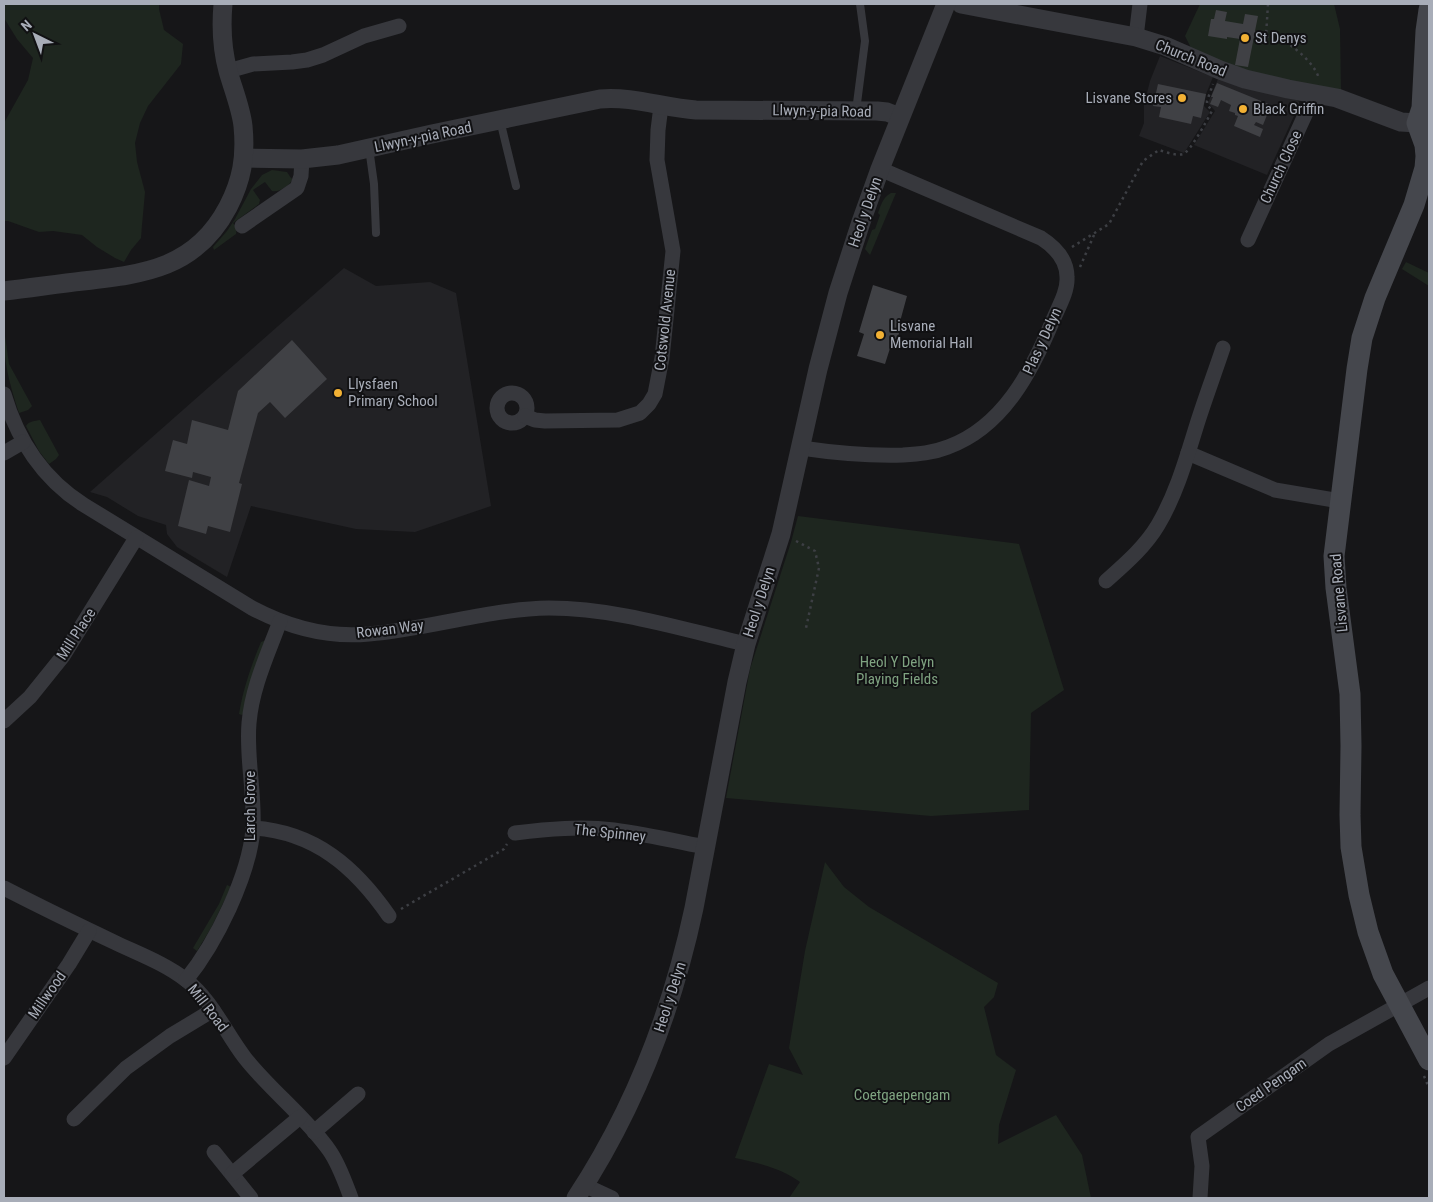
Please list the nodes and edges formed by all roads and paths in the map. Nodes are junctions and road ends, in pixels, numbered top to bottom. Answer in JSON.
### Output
{"nodes":[{"id":1,"x":224,"y":4,"type":"edge"},
{"id":2,"x":860,"y":4,"type":"edge"},
{"id":3,"x":946,"y":4,"type":"edge"},
{"id":4,"x":961,"y":4,"type":"edge"},
{"id":5,"x":1140,"y":4,"type":"edge"},
{"id":6,"x":1268,"y":4,"type":"edge"},
{"id":7,"x":1429,"y":10,"type":"edge"},
{"id":8,"x":399,"y":26,"type":"dead end"},
{"id":9,"x":1136,"y":37,"type":"junction"},
{"id":10,"x":228,"y":70,"type":"junction"},
{"id":11,"x":1216,"y":78,"type":"dead end"},
{"id":12,"x":1315,"y":94,"type":"junction"},
{"id":13,"x":661,"y":106,"type":"junction"},
{"id":14,"x":856,"y":111,"type":"junction"},
{"id":15,"x":900,"y":117,"type":"junction"},
{"id":16,"x":1423,"y":119,"type":"edge"},
{"id":17,"x":500,"y":120,"type":"junction"},
{"id":18,"x":369,"y":148,"type":"junction"},
{"id":19,"x":244,"y":158,"type":"junction"},
{"id":20,"x":302,"y":159,"type":"junction"},
{"id":21,"x":880,"y":170,"type":"junction"},
{"id":22,"x":516,"y":186,"type":"dead end"},
{"id":23,"x":242,"y":226,"type":"dead end"},
{"id":24,"x":376,"y":233,"type":"dead end"},
{"id":25,"x":1094,"y":234,"type":"junction"},
{"id":26,"x":1248,"y":240,"type":"dead end"},
{"id":27,"x":1060,"y":254,"type":"junction"},
{"id":28,"x":1066,"y":288,"type":"junction"},
{"id":29,"x":4,"y":291,"type":"edge"},
{"id":30,"x":1223,"y":348,"type":"dead end"},
{"id":31,"x":4,"y":394,"type":"edge"},
{"id":32,"x":526,"y":416,"type":"dead end"},
{"id":33,"x":23,"y":442,"type":"junction"},
{"id":34,"x":801,"y":448,"type":"junction"},
{"id":35,"x":4,"y":453,"type":"edge"},
{"id":36,"x":1188,"y":453,"type":"junction"},
{"id":37,"x":1340,"y":501,"type":"junction"},
{"id":38,"x":781,"y":534,"type":"junction"},
{"id":39,"x":136,"y":538,"type":"junction"},
{"id":40,"x":1106,"y":581,"type":"dead end"},
{"id":41,"x":280,"y":622,"type":"junction"},
{"id":42,"x":806,"y":628,"type":"dead end"},
{"id":43,"x":746,"y":644,"type":"junction"},
{"id":44,"x":5,"y":718,"type":"edge"},
{"id":45,"x":253,"y":828,"type":"junction"},
{"id":46,"x":515,"y":833,"type":"joint"},
{"id":47,"x":705,"y":847,"type":"junction"},
{"id":48,"x":4,"y":888,"type":"edge"},
{"id":49,"x":389,"y":916,"type":"joint"},
{"id":50,"x":89,"y":931,"type":"junction"},
{"id":51,"x":186,"y":980,"type":"junction"},
{"id":52,"x":1429,"y":988,"type":"edge"},
{"id":53,"x":1399,"y":1005,"type":"junction"},
{"id":54,"x":213,"y":1010,"type":"junction"},
{"id":55,"x":4,"y":1058,"type":"edge"},
{"id":56,"x":1429,"y":1060,"type":"edge"},
{"id":57,"x":358,"y":1094,"type":"dead end"},
{"id":58,"x":300,"y":1117,"type":"junction"},
{"id":59,"x":74,"y":1119,"type":"dead end"},
{"id":60,"x":314,"y":1132,"type":"junction"},
{"id":61,"x":214,"y":1152,"type":"dead end"},
{"id":62,"x":232,"y":1174,"type":"junction"},
{"id":63,"x":580,"y":1192,"type":"edge"},
{"id":64,"x":251,"y":1198,"type":"edge"},
{"id":65,"x":351,"y":1198,"type":"edge"},
{"id":66,"x":612,"y":1198,"type":"edge"},
{"id":67,"x":1200,"y":1198,"type":"edge"}],
"edges":[{"from":1,"to":10,"type":"street"},
{"from":2,"to":14,"type":"lane"},
{"from":3,"to":15,"type":"street","name":"Heol y Delyn"},
{"from":4,"to":9,"type":"street","name":"Church Road"},
{"from":5,"to":9,"type":"street"},
{"from":6,"to":12,"type":"path"},
{"from":7,"to":16,"type":"main road"},
{"from":8,"to":10,"type":"street"},
{"from":9,"to":12,"type":"street","name":"Church Road"},
{"from":10,"to":19,"type":"street"},
{"from":11,"to":25,"type":"path"},
{"from":12,"to":16,"type":"street","name":"Church Road"},
{"from":12,"to":26,"type":"street","name":"Church Close"},
{"from":13,"to":14,"type":"street","name":"Llwyn-y-pia Road"},
{"from":13,"to":17,"type":"street","name":"Llwyn-y-pia Road"},
{"from":13,"to":32,"type":"street","name":"Cotswold Avenue"},
{"from":14,"to":15,"type":"street","name":"Llwyn-y-pia Road"},
{"from":15,"to":21,"type":"street","name":"Heol y Delyn"},
{"from":16,"to":37,"type":"main road","name":"Lisvane Road"},
{"from":17,"to":18,"type":"street","name":"Llwyn-y-pia Road"},
{"from":17,"to":22,"type":"lane"},
{"from":18,"to":20,"type":"street","name":"Llwyn-y-pia Road"},
{"from":18,"to":24,"type":"lane"},
{"from":19,"to":20,"type":"street","name":"Llwyn-y-pia Road"},
{"from":19,"to":29,"type":"street"},
{"from":20,"to":23,"type":"street"},
{"from":21,"to":27,"type":"street"},
{"from":21,"to":34,"type":"street","name":"Heol y Delyn"},
{"from":25,"to":27,"type":"path"},
{"from":25,"to":28,"type":"path"},
{"from":27,"to":28,"type":"street","name":"Plas y Delyn"},
{"from":28,"to":34,"type":"street","name":"Plas y Delyn"},
{"from":30,"to":36,"type":"street"},
{"from":31,"to":33,"type":"street","name":"Rowan Way"},
{"from":33,"to":35,"type":"street"},
{"from":33,"to":39,"type":"street","name":"Rowan Way"},
{"from":34,"to":38,"type":"street","name":"Heol y Delyn"},
{"from":36,"to":37,"type":"street"},
{"from":36,"to":40,"type":"street"},
{"from":37,"to":53,"type":"main road","name":"Lisvane Road"},
{"from":38,"to":42,"type":"path"},
{"from":38,"to":43,"type":"street","name":"Heol y Delyn"},
{"from":39,"to":41,"type":"street","name":"Rowan Way"},
{"from":39,"to":44,"type":"street","name":"Mill Place"},
{"from":41,"to":43,"type":"street","name":"Rowan Way"},
{"from":41,"to":45,"type":"street","name":"Larch Grove"},
{"from":43,"to":47,"type":"street","name":"Heol y Delyn"},
{"from":45,"to":49,"type":"street"},
{"from":45,"to":51,"type":"street","name":"Larch Grove"},
{"from":46,"to":47,"type":"street","name":"The Spinney"},
{"from":46,"to":49,"type":"path"},
{"from":47,"to":63,"type":"street","name":"Heol y Delyn"},
{"from":48,"to":50,"type":"street","name":"Mill Road"},
{"from":50,"to":51,"type":"street","name":"Mill Road"},
{"from":50,"to":55,"type":"street","name":"Millwood"},
{"from":51,"to":54,"type":"street","name":"Mill Road"},
{"from":52,"to":53,"type":"street"},
{"from":53,"to":56,"type":"main road","name":"Lisvane Road"},
{"from":53,"to":67,"type":"street","name":"Coed Pengam"},
{"from":54,"to":58,"type":"street","name":"Mill Road"},
{"from":54,"to":59,"type":"street"},
{"from":57,"to":60,"type":"street"},
{"from":58,"to":60,"type":"street","name":"Mill Road"},
{"from":58,"to":62,"type":"street"},
{"from":60,"to":65,"type":"street","name":"Mill Road"},
{"from":61,"to":62,"type":"street"},
{"from":62,"to":64,"type":"street"},
{"from":63,"to":66,"type":"street"}]}
